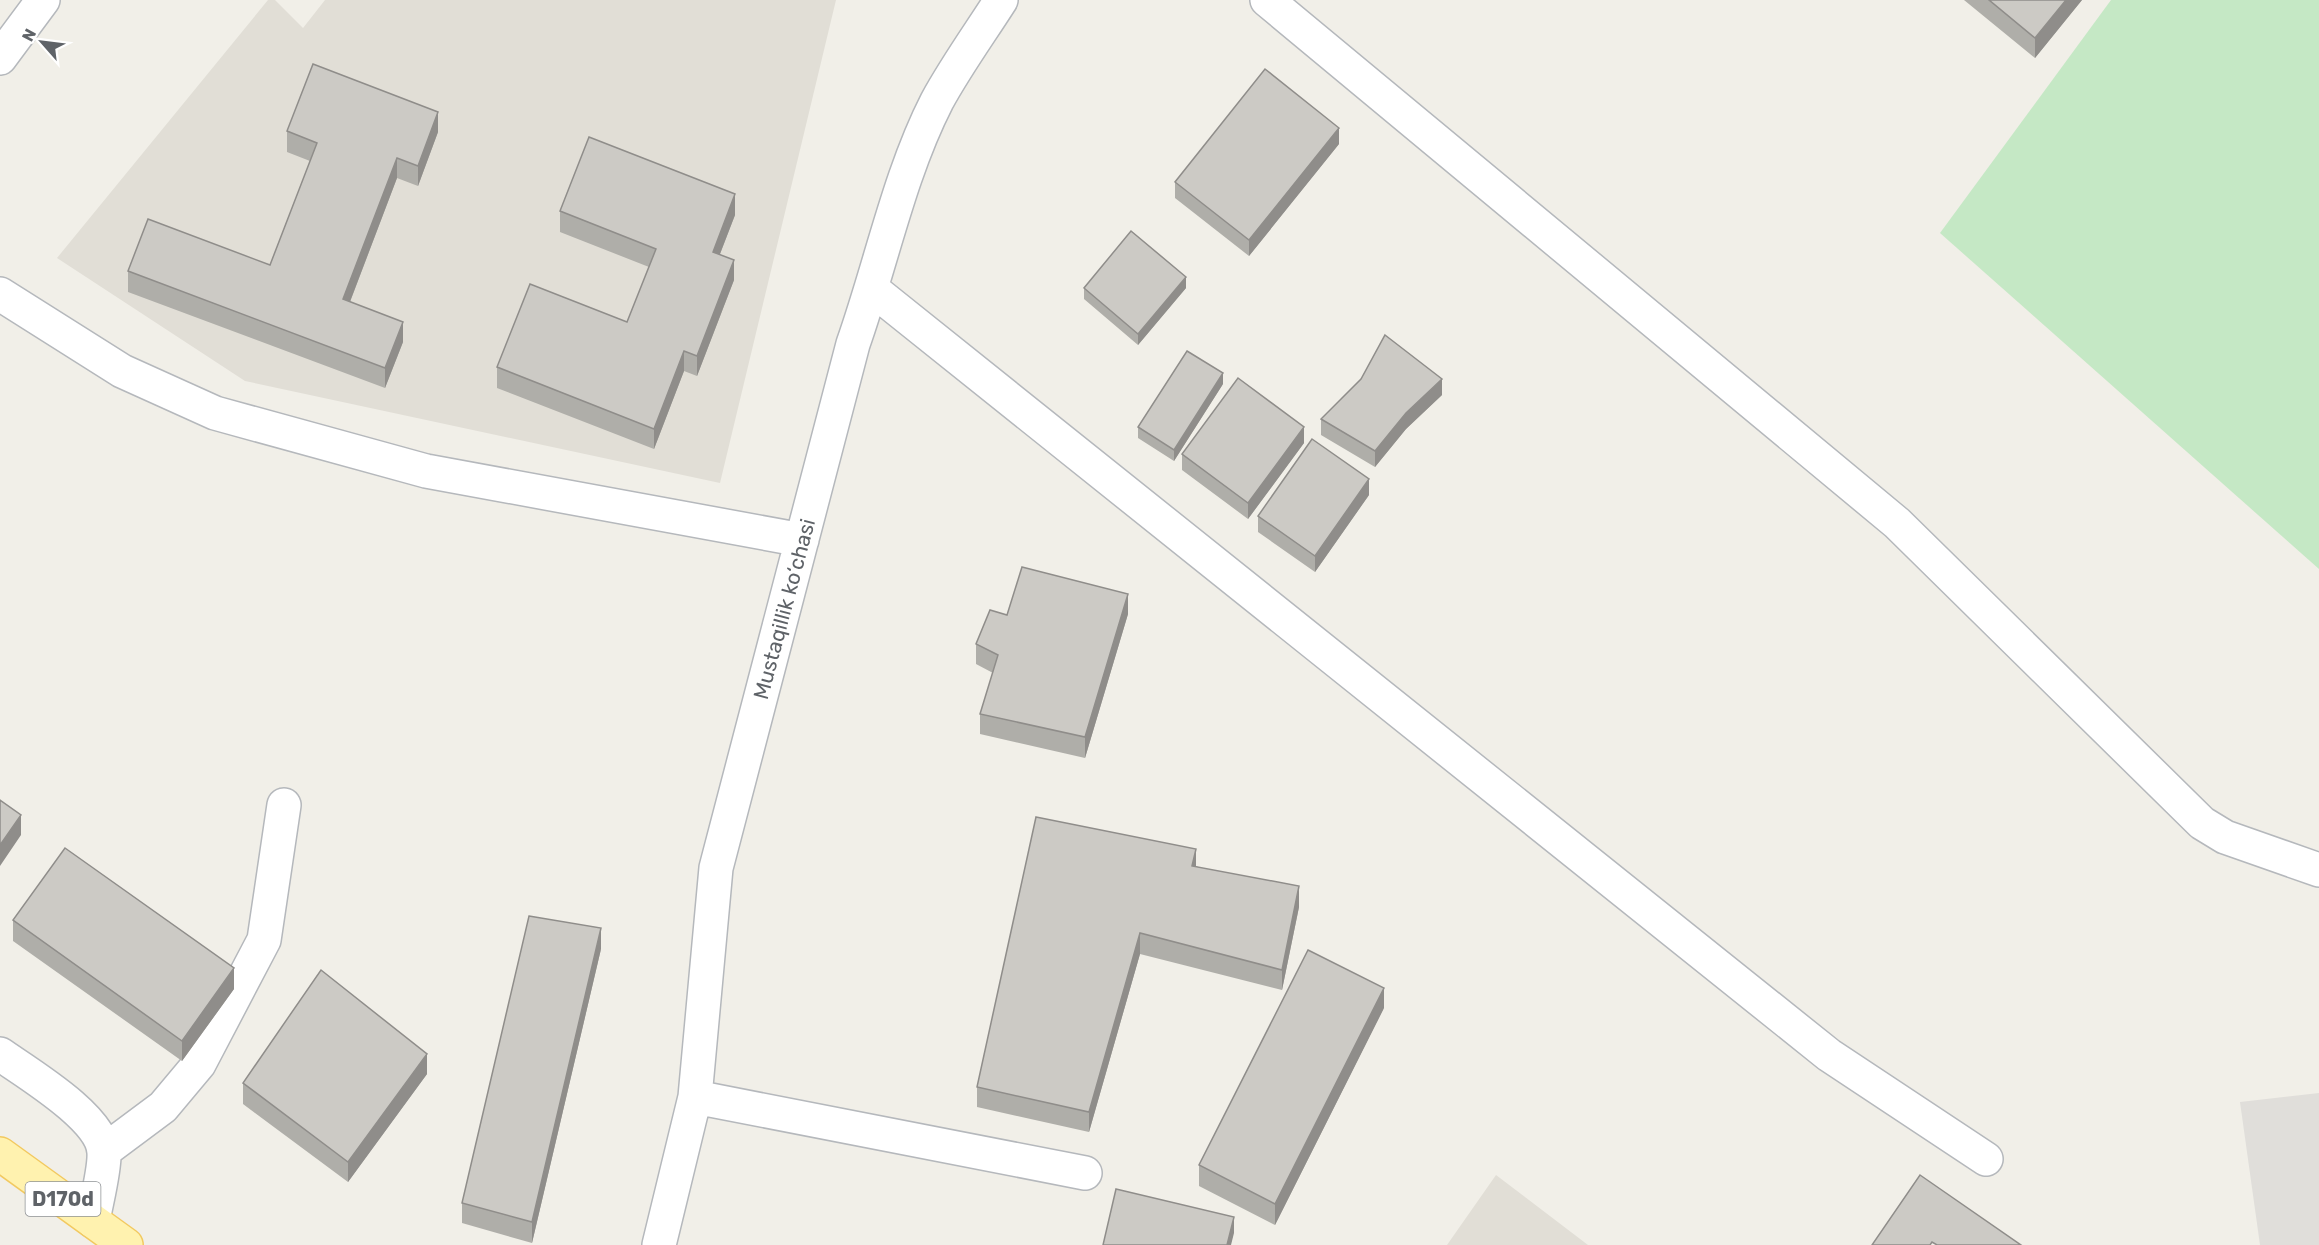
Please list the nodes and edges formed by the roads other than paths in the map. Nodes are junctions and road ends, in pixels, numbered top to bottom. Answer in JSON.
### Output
{"nodes":[{"id":1,"x":43,"y":0,"type":"edge"},
{"id":2,"x":1000,"y":0,"type":"edge"},
{"id":3,"x":1267,"y":0,"type":"edge"},
{"id":4,"x":0,"y":58,"type":"edge"},
{"id":5,"x":872,"y":289,"type":"junction"},
{"id":6,"x":0,"y":294,"type":"edge"},
{"id":7,"x":802,"y":540,"type":"junction"},
{"id":8,"x":284,"y":805,"type":"dead end"},
{"id":9,"x":2319,"y":870,"type":"edge"},
{"id":10,"x":0,"y":1054,"type":"edge"},
{"id":11,"x":695,"y":1097,"type":"junction"},
{"id":12,"x":104,"y":1151,"type":"junction"},
{"id":13,"x":0,"y":1154,"type":"edge"},
{"id":14,"x":1986,"y":1159,"type":"dead end"},
{"id":15,"x":1085,"y":1173,"type":"dead end"},
{"id":16,"x":93,"y":1221,"type":"junction"},
{"id":17,"x":126,"y":1245,"type":"edge"},
{"id":18,"x":659,"y":1245,"type":"edge"}],
"edges":[{"from":1,"to":4,"type":"street"},
{"from":2,"to":5,"type":"street","name":"Mustaqillik ko‘chasi"},
{"from":3,"to":9,"type":"street"},
{"from":5,"to":7,"type":"street","name":"Mustaqillik ko‘chasi"},
{"from":5,"to":14,"type":"street"},
{"from":6,"to":7,"type":"street"},
{"from":7,"to":11,"type":"street","name":"Mustaqillik ko‘chasi"},
{"from":8,"to":12,"type":"street"},
{"from":10,"to":12,"type":"street"},
{"from":11,"to":15,"type":"street"},
{"from":11,"to":18,"type":"street","name":"Mustaqillik ko‘chasi"},
{"from":12,"to":16,"type":"street"},
{"from":13,"to":16,"type":"main road","number":"D170d"},
{"from":16,"to":17,"type":"main road","number":"D170d"}]}
